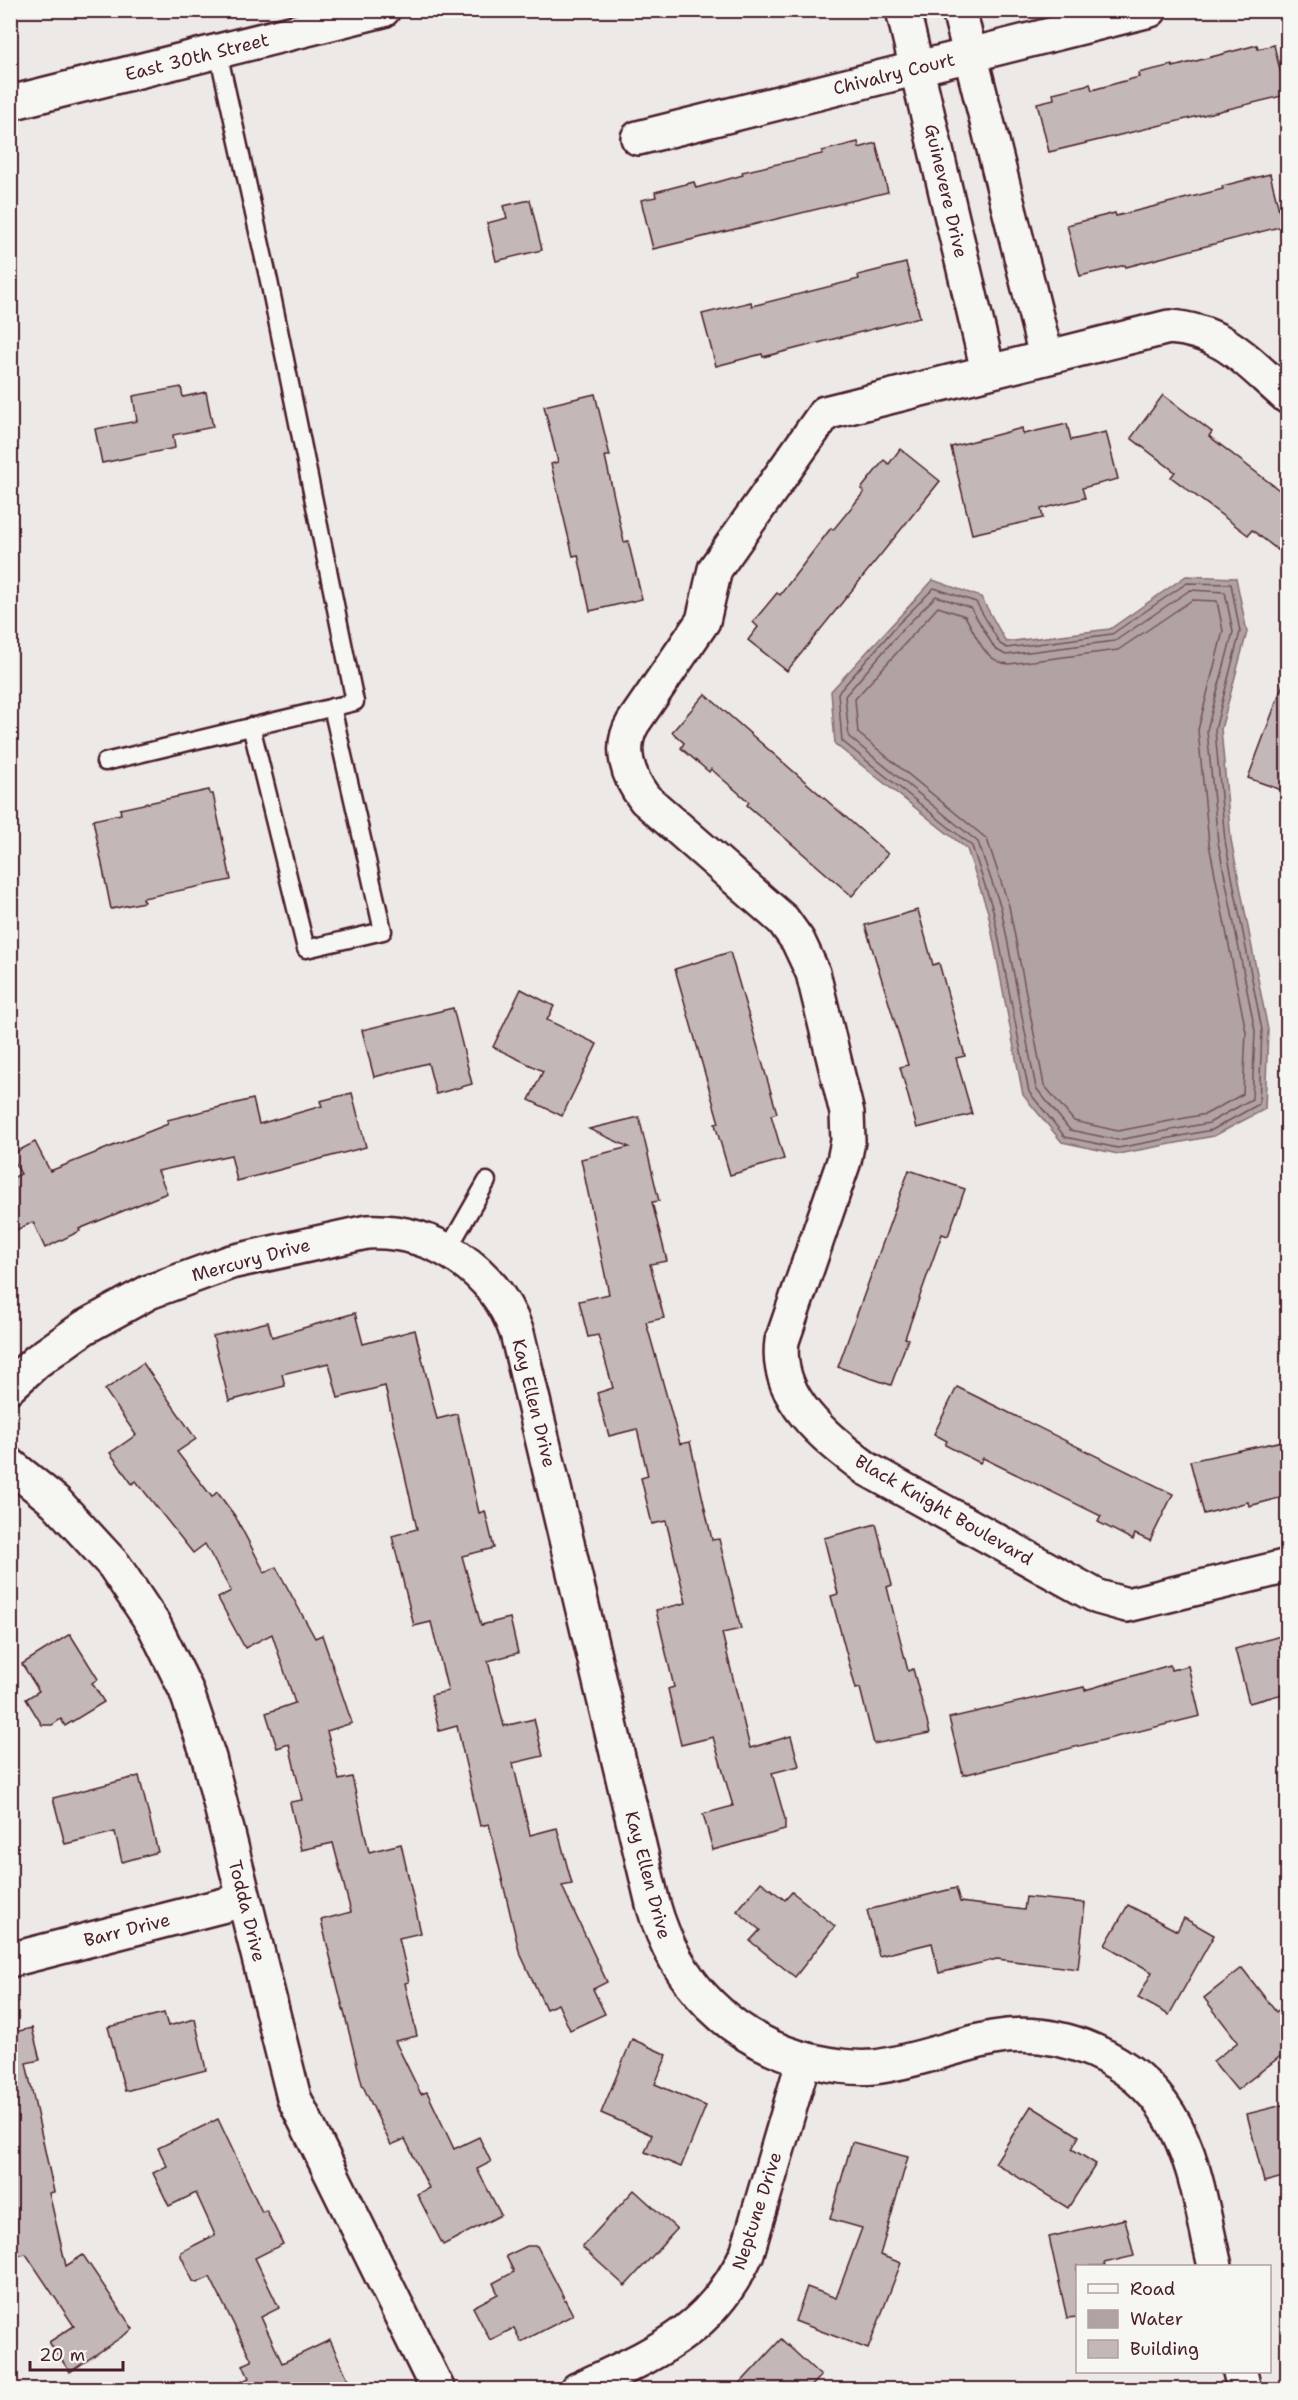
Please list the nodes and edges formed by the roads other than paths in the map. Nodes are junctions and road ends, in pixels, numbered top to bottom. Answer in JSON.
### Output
{"nodes":[{"id":1,"x":383,"y":10,"type":"edge"},
{"id":2,"x":903,"y":10,"type":"edge"},
{"id":3,"x":959,"y":10,"type":"edge"},
{"id":4,"x":1150,"y":10,"type":"edge"},
{"id":5,"x":328,"y":17,"type":"edge"},
{"id":6,"x":218,"y":52,"type":"junction"},
{"id":7,"x":970,"y":56,"type":"junction"},
{"id":8,"x":917,"y":69,"type":"junction"},
{"id":9,"x":10,"y":103,"type":"edge"},
{"id":10,"x":638,"y":138,"type":"dead end"},
{"id":11,"x":1034,"y":359,"type":"junction"},
{"id":12,"x":988,"y":371,"type":"junction"},
{"id":13,"x":1287,"y":397,"type":"edge"},
{"id":14,"x":332,"y":707,"type":"junction"},
{"id":15,"x":251,"y":726,"type":"junction"},
{"id":16,"x":105,"y":762,"type":"dead end"},
{"id":17,"x":487,"y":1181,"type":"dead end"},
{"id":18,"x":447,"y":1251,"type":"junction"},
{"id":19,"x":10,"y":1386,"type":"edge"},
{"id":20,"x":10,"y":1465,"type":"edge"},
{"id":21,"x":1287,"y":1566,"type":"edge"},
{"id":22,"x":244,"y":1900,"type":"junction"},
{"id":23,"x":10,"y":1960,"type":"edge"},
{"id":24,"x":804,"y":2059,"type":"junction"},
{"id":25,"x":1215,"y":2265,"type":"edge"},
{"id":26,"x":1240,"y":2373,"type":"edge"},
{"id":27,"x":438,"y":2390,"type":"edge"},
{"id":28,"x":577,"y":2390,"type":"edge"},
{"id":29,"x":1244,"y":2390,"type":"edge"}],
"edges":[{"from":1,"to":5,"type":"street","name":"East 30th Street"},
{"from":2,"to":8,"type":"street","name":"Guinevere Drive"},
{"from":3,"to":7,"type":"street"},
{"from":4,"to":7,"type":"street","name":"Chivalry Court"},
{"from":5,"to":6,"type":"street","name":"East 30th Street"},
{"from":6,"to":9,"type":"street","name":"East 30th Street"},
{"from":6,"to":14,"type":"lane"},
{"from":7,"to":8,"type":"street","name":"Chivalry Court"},
{"from":7,"to":11,"type":"street"},
{"from":8,"to":10,"type":"street","name":"Chivalry Court"},
{"from":8,"to":12,"type":"street","name":"Guinevere Drive"},
{"from":11,"to":12,"type":"street","name":"Black Knight Boulevard"},
{"from":11,"to":13,"type":"street","name":"Black Knight Boulevard"},
{"from":12,"to":21,"type":"street","name":"Black Knight Boulevard"},
{"from":14,"to":15,"type":"lane"},
{"from":14,"to":15,"type":"lane"},
{"from":15,"to":16,"type":"lane"},
{"from":17,"to":18,"type":"lane"},
{"from":18,"to":19,"type":"street","name":"Mercury Drive"},
{"from":18,"to":24,"type":"street","name":"Kay Ellen Drive"},
{"from":20,"to":22,"type":"street","name":"Todda Drive"},
{"from":22,"to":23,"type":"street","name":"Barr Drive"},
{"from":22,"to":27,"type":"street","name":"Todda Drive"},
{"from":24,"to":25,"type":"street","name":"Kay Ellen Drive"},
{"from":24,"to":28,"type":"street","name":"Neptune Drive"},
{"from":26,"to":29,"type":"street"}]}
